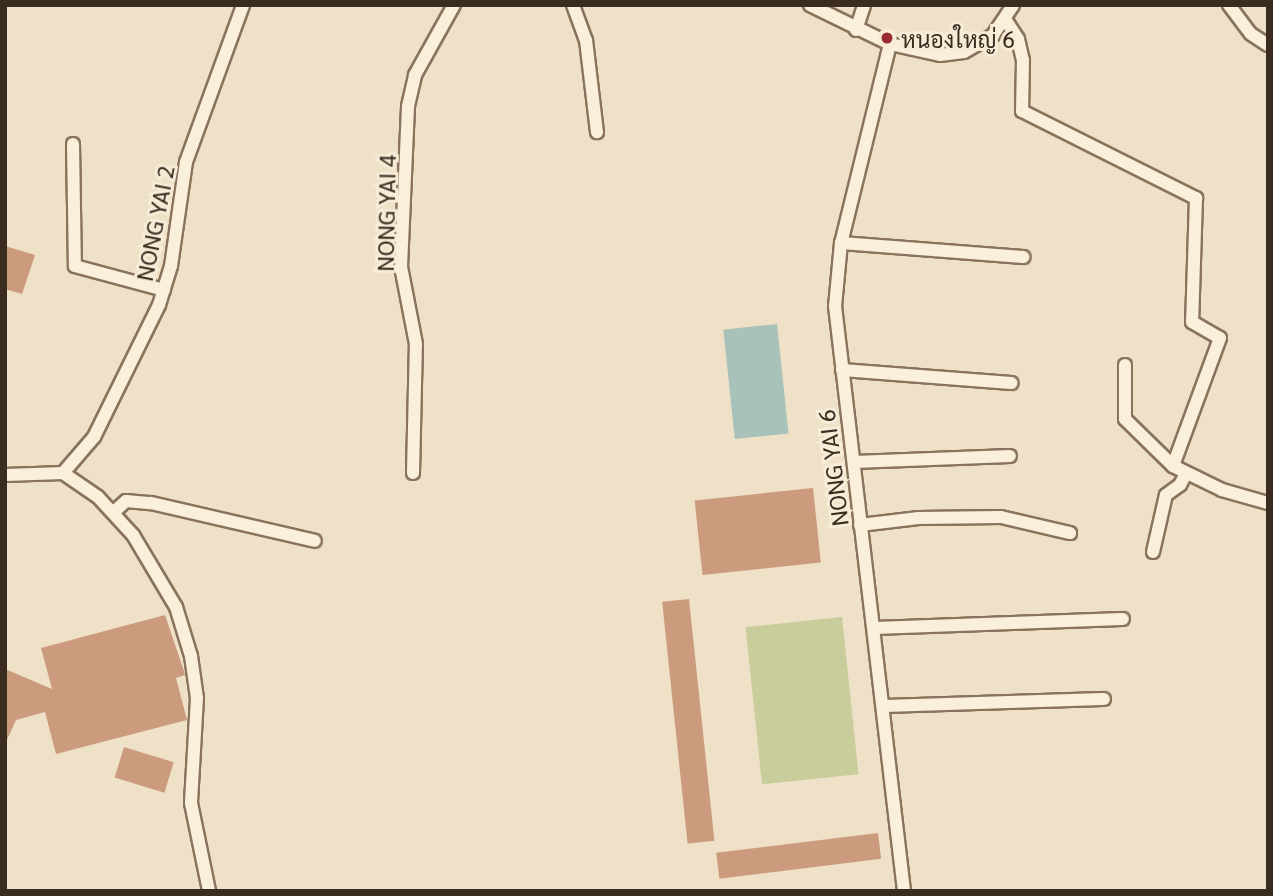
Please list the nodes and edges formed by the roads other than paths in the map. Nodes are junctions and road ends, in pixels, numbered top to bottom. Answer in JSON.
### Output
{"nodes":[{"id":1,"x":243,"y":5,"type":"edge"},
{"id":2,"x":454,"y":5,"type":"edge"},
{"id":3,"x":573,"y":5,"type":"edge"},
{"id":4,"x":810,"y":5,"type":"edge"},
{"id":5,"x":864,"y":5,"type":"edge"},
{"id":6,"x":1013,"y":5,"type":"edge"},
{"id":7,"x":1229,"y":5,"type":"edge"},
{"id":8,"x":1005,"y":19,"type":"junction"},
{"id":9,"x":856,"y":30,"type":"junction"},
{"id":10,"x":890,"y":44,"type":"junction"},
{"id":11,"x":1268,"y":45,"type":"edge"},
{"id":12,"x":597,"y":132,"type":"dead end"},
{"id":13,"x":74,"y":144,"type":"dead end"},
{"id":14,"x":841,"y":243,"type":"junction"},
{"id":15,"x":1023,"y":257,"type":"dead end"},
{"id":16,"x":164,"y":290,"type":"junction"},
{"id":17,"x":1125,"y":365,"type":"dead end"},
{"id":18,"x":842,"y":370,"type":"junction"},
{"id":19,"x":1012,"y":383,"type":"dead end"},
{"id":20,"x":1010,"y":456,"type":"dead end"},
{"id":21,"x":854,"y":462,"type":"junction"},
{"id":22,"x":1173,"y":466,"type":"junction"},
{"id":23,"x":413,"y":472,"type":"dead end"},
{"id":24,"x":64,"y":473,"type":"junction"},
{"id":25,"x":1186,"y":474,"type":"junction"},
{"id":26,"x":5,"y":475,"type":"edge"},
{"id":27,"x":1268,"y":503,"type":"edge"},
{"id":28,"x":114,"y":512,"type":"junction"},
{"id":29,"x":860,"y":524,"type":"junction"},
{"id":30,"x":1070,"y":533,"type":"dead end"},
{"id":31,"x":315,"y":541,"type":"dead end"},
{"id":32,"x":1153,"y":552,"type":"dead end"},
{"id":33,"x":1123,"y":619,"type":"dead end"},
{"id":34,"x":874,"y":628,"type":"junction"},
{"id":35,"x":1104,"y":699,"type":"dead end"},
{"id":36,"x":883,"y":706,"type":"junction"},
{"id":37,"x":209,"y":891,"type":"edge"},
{"id":38,"x":904,"y":891,"type":"edge"}],
"edges":[{"from":1,"to":16,"type":"street","name":"NONG YAI 2"},
{"from":2,"to":23,"type":"street","name":"NONG YAI 4"},
{"from":3,"to":12,"type":"street"},
{"from":4,"to":9,"type":"street"},
{"from":5,"to":9,"type":"street"},
{"from":6,"to":8,"type":"street"},
{"from":7,"to":11,"type":"street"},
{"from":8,"to":10,"type":"street"},
{"from":8,"to":22,"type":"street"},
{"from":9,"to":10,"type":"street"},
{"from":10,"to":14,"type":"street","name":"NONG YAI 6"},
{"from":13,"to":16,"type":"street"},
{"from":14,"to":15,"type":"street"},
{"from":14,"to":18,"type":"street","name":"NONG YAI 6"},
{"from":16,"to":24,"type":"street","name":"NONG YAI 2"},
{"from":17,"to":22,"type":"street"},
{"from":18,"to":19,"type":"street"},
{"from":18,"to":21,"type":"street","name":"NONG YAI 6"},
{"from":20,"to":21,"type":"street"},
{"from":21,"to":29,"type":"street","name":"NONG YAI 6"},
{"from":22,"to":25,"type":"street"},
{"from":24,"to":26,"type":"street"},
{"from":24,"to":28,"type":"street"},
{"from":25,"to":27,"type":"street"},
{"from":25,"to":32,"type":"street"},
{"from":28,"to":31,"type":"street"},
{"from":28,"to":37,"type":"street"},
{"from":29,"to":30,"type":"street"},
{"from":29,"to":34,"type":"street","name":"NONG YAI 6"},
{"from":33,"to":34,"type":"street"},
{"from":34,"to":36,"type":"street","name":"NONG YAI 6"},
{"from":35,"to":36,"type":"street"},
{"from":36,"to":38,"type":"street","name":"NONG YAI 6"}]}
